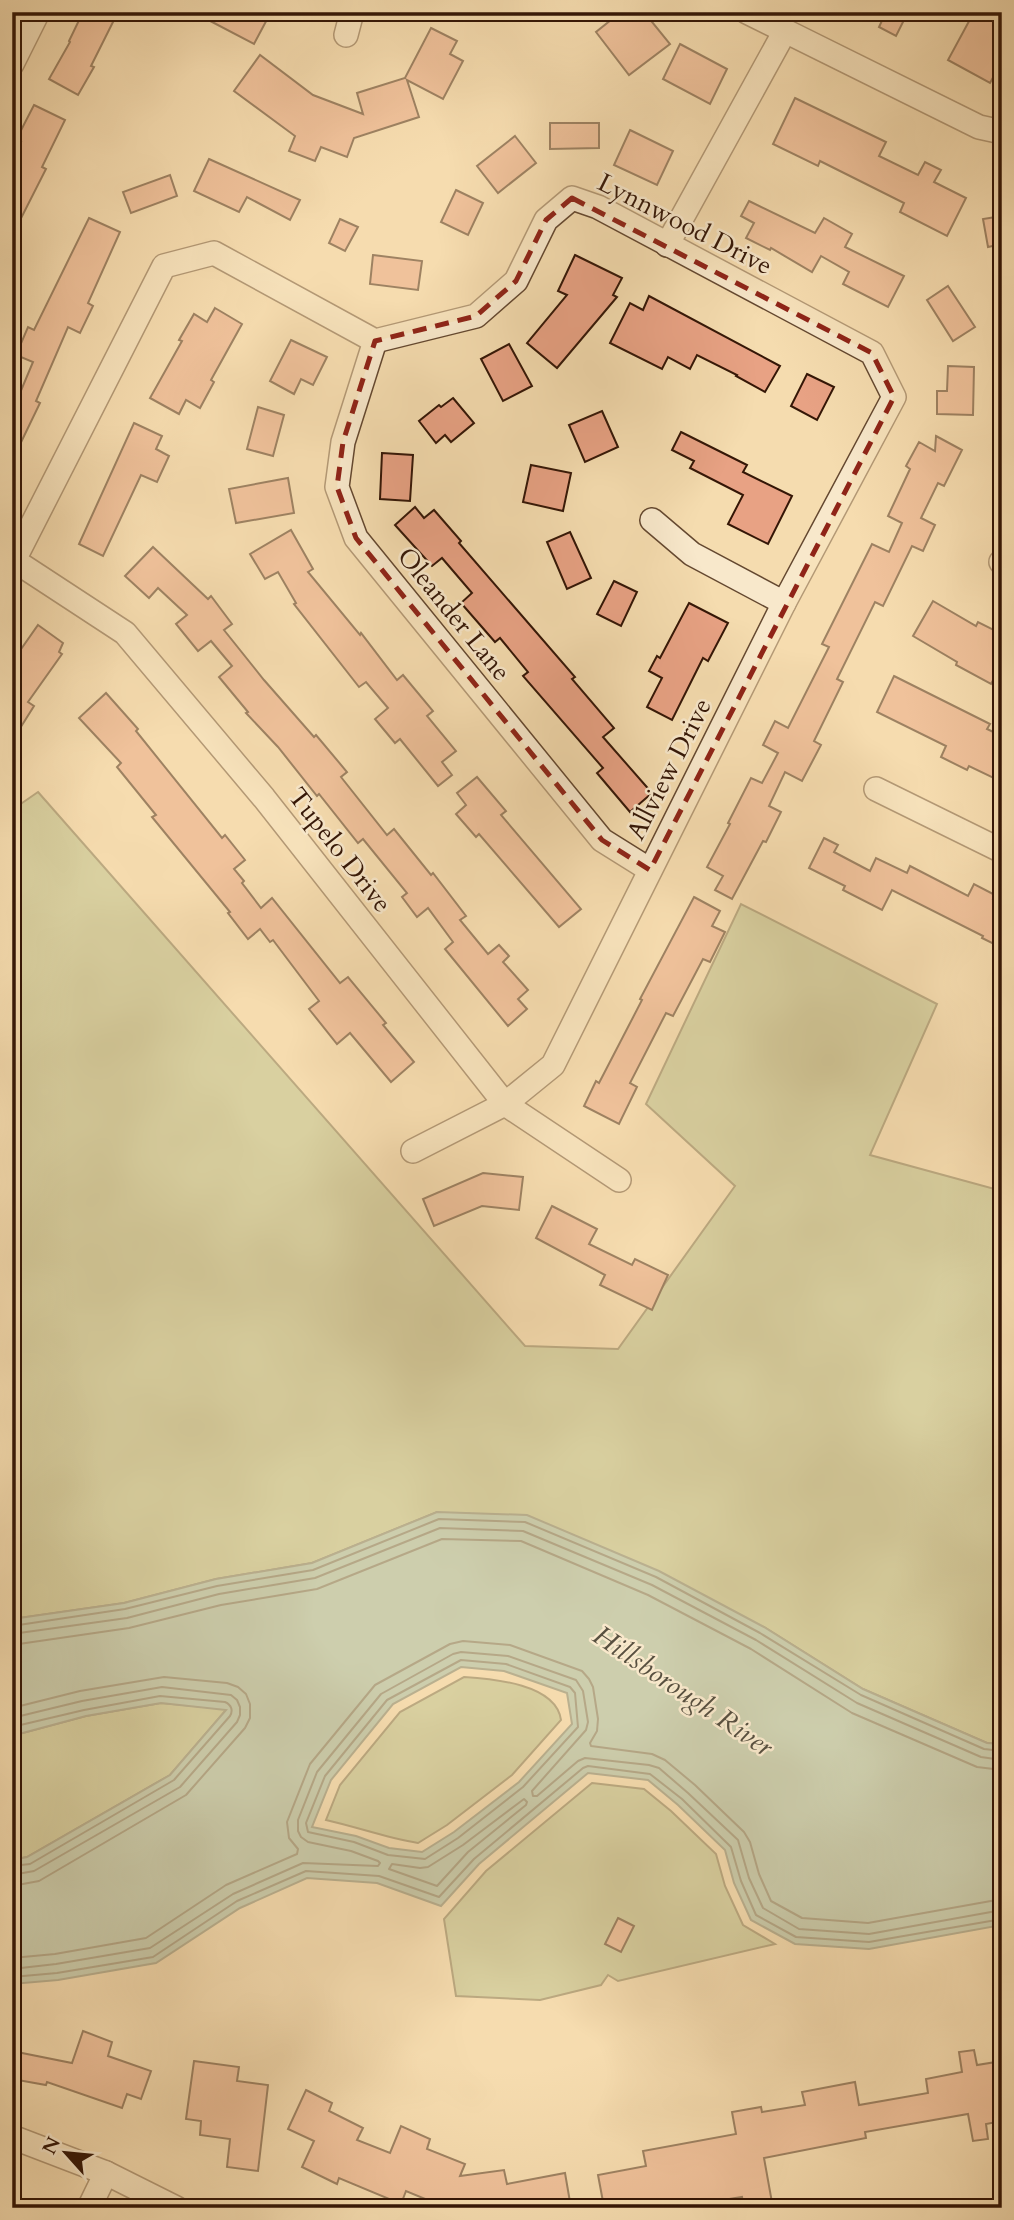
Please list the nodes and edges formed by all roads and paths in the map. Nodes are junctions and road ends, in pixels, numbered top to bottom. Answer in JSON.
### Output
{"nodes":[{"id":1,"x":38,"y":12,"type":"edge"},
{"id":2,"x":352,"y":12,"type":"edge"},
{"id":3,"x":747,"y":12,"type":"edge"},
{"id":4,"x":785,"y":31,"type":"junction"},
{"id":5,"x":346,"y":35,"type":"dead end"},
{"id":6,"x":12,"y":65,"type":"edge"},
{"id":7,"x":1002,"y":132,"type":"edge"},
{"id":8,"x":667,"y":245,"type":"junction"},
{"id":9,"x":375,"y":341,"type":"junction"},
{"id":10,"x":872,"y":353,"type":"joint"},
{"id":11,"x":652,"y":520,"type":"dead end"},
{"id":12,"x":13,"y":561,"type":"edge"},
{"id":13,"x":784,"y":603,"type":"junction"},
{"id":14,"x":876,"y":789,"type":"dead end"},
{"id":15,"x":1002,"y":851,"type":"edge"},
{"id":16,"x":650,"y":870,"type":"junction"},
{"id":17,"x":505,"y":1104,"type":"junction"},
{"id":18,"x":413,"y":1151,"type":"dead end"},
{"id":19,"x":619,"y":1180,"type":"dead end"},
{"id":20,"x":12,"y":2137,"type":"edge"},
{"id":21,"x":106,"y":2174,"type":"junction"},
{"id":22,"x":89,"y":2208,"type":"edge"},
{"id":23,"x":176,"y":2208,"type":"edge"}],
"edges":[{"from":1,"to":6,"type":"street"},
{"from":2,"to":5,"type":"street"},
{"from":3,"to":4,"type":"street"},
{"from":4,"to":7,"type":"street"},
{"from":4,"to":8,"type":"street"},
{"from":8,"to":9,"type":"street","name":"Lynnwood Drive"},
{"from":8,"to":10,"type":"street","name":"Lynnwood Drive"},
{"from":9,"to":12,"type":"street"},
{"from":9,"to":16,"type":"street","name":"Oleander Lane"},
{"from":10,"to":13,"type":"street","name":"Allview Drive"},
{"from":11,"to":13,"type":"street"},
{"from":12,"to":17,"type":"street","name":"Tupelo Drive"},
{"from":13,"to":16,"type":"street","name":"Allview Drive"},
{"from":14,"to":15,"type":"street"},
{"from":16,"to":17,"type":"street","name":"Allview Drive"},
{"from":17,"to":18,"type":"street","name":"Allview Drive"},
{"from":17,"to":19,"type":"street","name":"Tupelo Drive"},
{"from":20,"to":21,"type":"street"},
{"from":21,"to":22,"type":"street"},
{"from":21,"to":23,"type":"street"}]}
